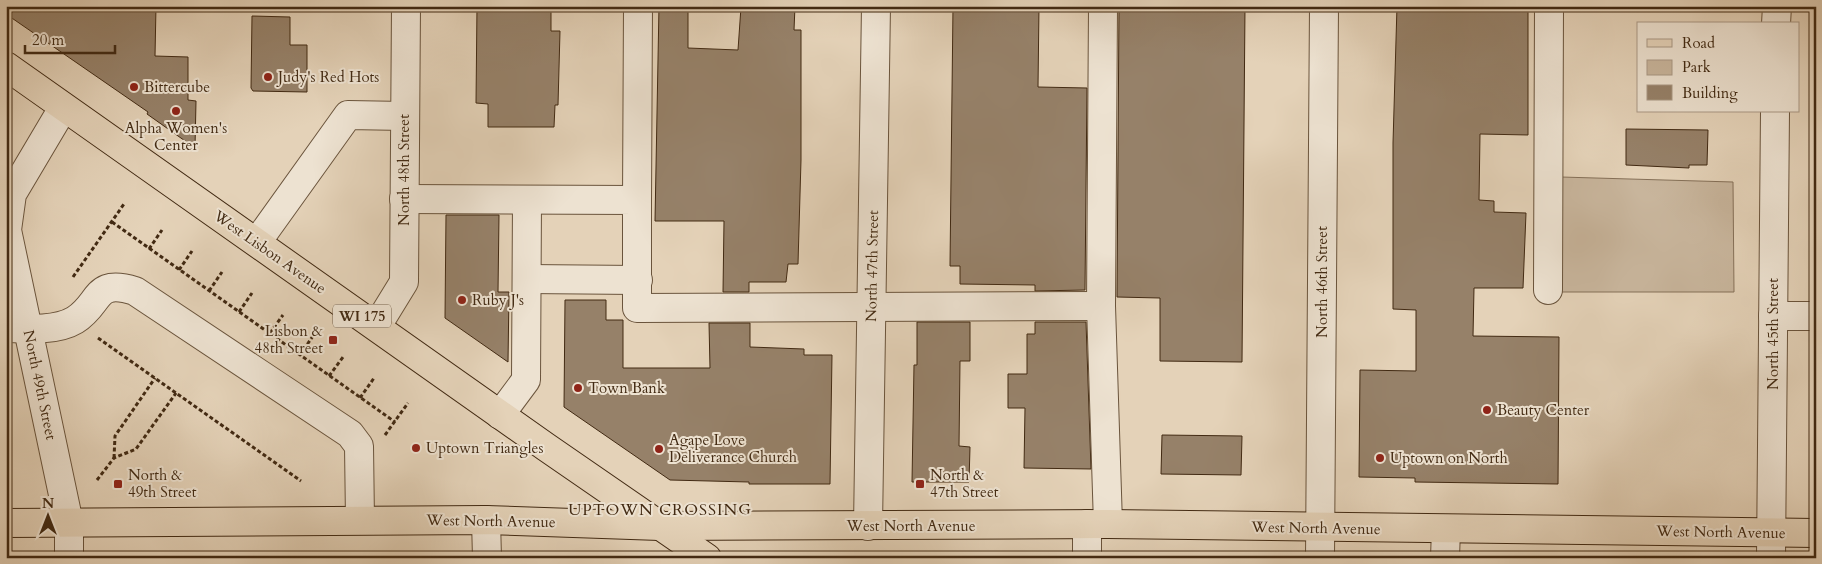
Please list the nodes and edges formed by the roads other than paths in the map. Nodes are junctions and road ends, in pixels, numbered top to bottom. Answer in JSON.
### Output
{"nodes":[{"id":1,"x":406,"y":6,"type":"edge"},
{"id":2,"x":638,"y":6,"type":"edge"},
{"id":3,"x":876,"y":6,"type":"edge"},
{"id":4,"x":1103,"y":6,"type":"edge"},
{"id":5,"x":1324,"y":6,"type":"edge"},
{"id":6,"x":1549,"y":6,"type":"edge"},
{"id":7,"x":1777,"y":6,"type":"edge"},
{"id":8,"x":1776,"y":22,"type":"edge"},
{"id":9,"x":6,"y":66,"type":"edge"},
{"id":10,"x":63,"y":108,"type":"junction"},
{"id":11,"x":1776,"y":112,"type":"edge"},
{"id":12,"x":405,"y":116,"type":"junction"},
{"id":13,"x":404,"y":200,"type":"junction"},
{"id":14,"x":527,"y":200,"type":"junction"},
{"id":15,"x":637,"y":200,"type":"junction"},
{"id":16,"x":257,"y":242,"type":"junction"},
{"id":17,"x":527,"y":279,"type":"junction"},
{"id":18,"x":638,"y":280,"type":"junction"},
{"id":19,"x":1548,"y":290,"type":"dead end"},
{"id":20,"x":1101,"y":306,"type":"junction"},
{"id":21,"x":871,"y":308,"type":"junction"},
{"id":22,"x":1773,"y":316,"type":"junction"},
{"id":23,"x":1816,"y":316,"type":"edge"},
{"id":24,"x":377,"y":326,"type":"junction"},
{"id":25,"x":17,"y":329,"type":"edge"},
{"id":26,"x":500,"y":415,"type":"junction"},
{"id":27,"x":360,"y":520,"type":"junction"},
{"id":28,"x":486,"y":520,"type":"junction"},
{"id":29,"x":6,"y":523,"type":"edge"},
{"id":30,"x":69,"y":523,"type":"junction"},
{"id":31,"x":1098,"y":524,"type":"junction"},
{"id":32,"x":660,"y":526,"type":"junction"},
{"id":33,"x":868,"y":526,"type":"junction"},
{"id":34,"x":1319,"y":528,"type":"junction"},
{"id":35,"x":1446,"y":529,"type":"junction"},
{"id":36,"x":1816,"y":533,"type":"edge"},
{"id":37,"x":1771,"y":546,"type":"edge"},
{"id":38,"x":69,"y":558,"type":"edge"},
{"id":39,"x":487,"y":558,"type":"edge"},
{"id":40,"x":707,"y":558,"type":"edge"},
{"id":41,"x":1087,"y":558,"type":"edge"},
{"id":42,"x":1320,"y":558,"type":"edge"},
{"id":43,"x":1445,"y":558,"type":"edge"}],
"edges":[{"from":1,"to":12,"type":"street","name":"North 48th Street"},
{"from":2,"to":15,"type":"street"},
{"from":3,"to":21,"type":"street","name":"North 47th Street"},
{"from":4,"to":20,"type":"street"},
{"from":5,"to":34,"type":"street","name":"North 46th Street"},
{"from":6,"to":19,"type":"street"},
{"from":7,"to":8,"type":"street"},
{"from":9,"to":10,"type":"main road","name":"West Lisbon Avenue","number":"WI 175"},
{"from":10,"to":16,"type":"main road","name":"West Lisbon Avenue","number":"WI 175"},
{"from":10,"to":25,"type":"street","name":"North 49th Street"},
{"from":11,"to":22,"type":"street","name":"North 45th Street"},
{"from":12,"to":13,"type":"street","name":"North 48th Street"},
{"from":12,"to":16,"type":"street"},
{"from":13,"to":14,"type":"street"},
{"from":13,"to":24,"type":"street","name":"North 48th Street"},
{"from":14,"to":15,"type":"street"},
{"from":14,"to":17,"type":"street"},
{"from":15,"to":18,"type":"street"},
{"from":16,"to":24,"type":"main road","name":"West Lisbon Avenue","number":"WI 175"},
{"from":17,"to":18,"type":"street"},
{"from":17,"to":26,"type":"street"},
{"from":18,"to":21,"type":"street"},
{"from":20,"to":21,"type":"street"},
{"from":20,"to":31,"type":"street"},
{"from":21,"to":33,"type":"street","name":"North 47th Street"},
{"from":22,"to":23,"type":"street"},
{"from":22,"to":37,"type":"street","name":"North 45th Street"},
{"from":24,"to":26,"type":"main road","name":"West Lisbon Avenue","number":"WI 175"},
{"from":25,"to":27,"type":"street"},
{"from":25,"to":30,"type":"street","name":"North 49th Street"},
{"from":26,"to":32,"type":"main road","name":"West Lisbon Avenue","number":"WI 175"},
{"from":27,"to":28,"type":"main road","name":"West North Avenue"},
{"from":27,"to":30,"type":"main road","name":"West North Avenue"},
{"from":28,"to":32,"type":"main road","name":"West North Avenue"},
{"from":28,"to":39,"type":"street"},
{"from":29,"to":30,"type":"main road","name":"West North Avenue"},
{"from":30,"to":38,"type":"street","name":"North 49th Street"},
{"from":31,"to":33,"type":"main road","name":"West North Avenue"},
{"from":31,"to":34,"type":"main road","name":"West North Avenue"},
{"from":31,"to":41,"type":"street"},
{"from":32,"to":33,"type":"main road","name":"West North Avenue"},
{"from":32,"to":40,"type":"main road","name":"West Lisbon Avenue","number":"WI 175"},
{"from":34,"to":35,"type":"main road","name":"West North Avenue"},
{"from":34,"to":42,"type":"street","name":"North 46th Street"},
{"from":35,"to":37,"type":"main road","name":"West North Avenue"},
{"from":35,"to":43,"type":"street"},
{"from":36,"to":37,"type":"main road","name":"West North Avenue"}]}
